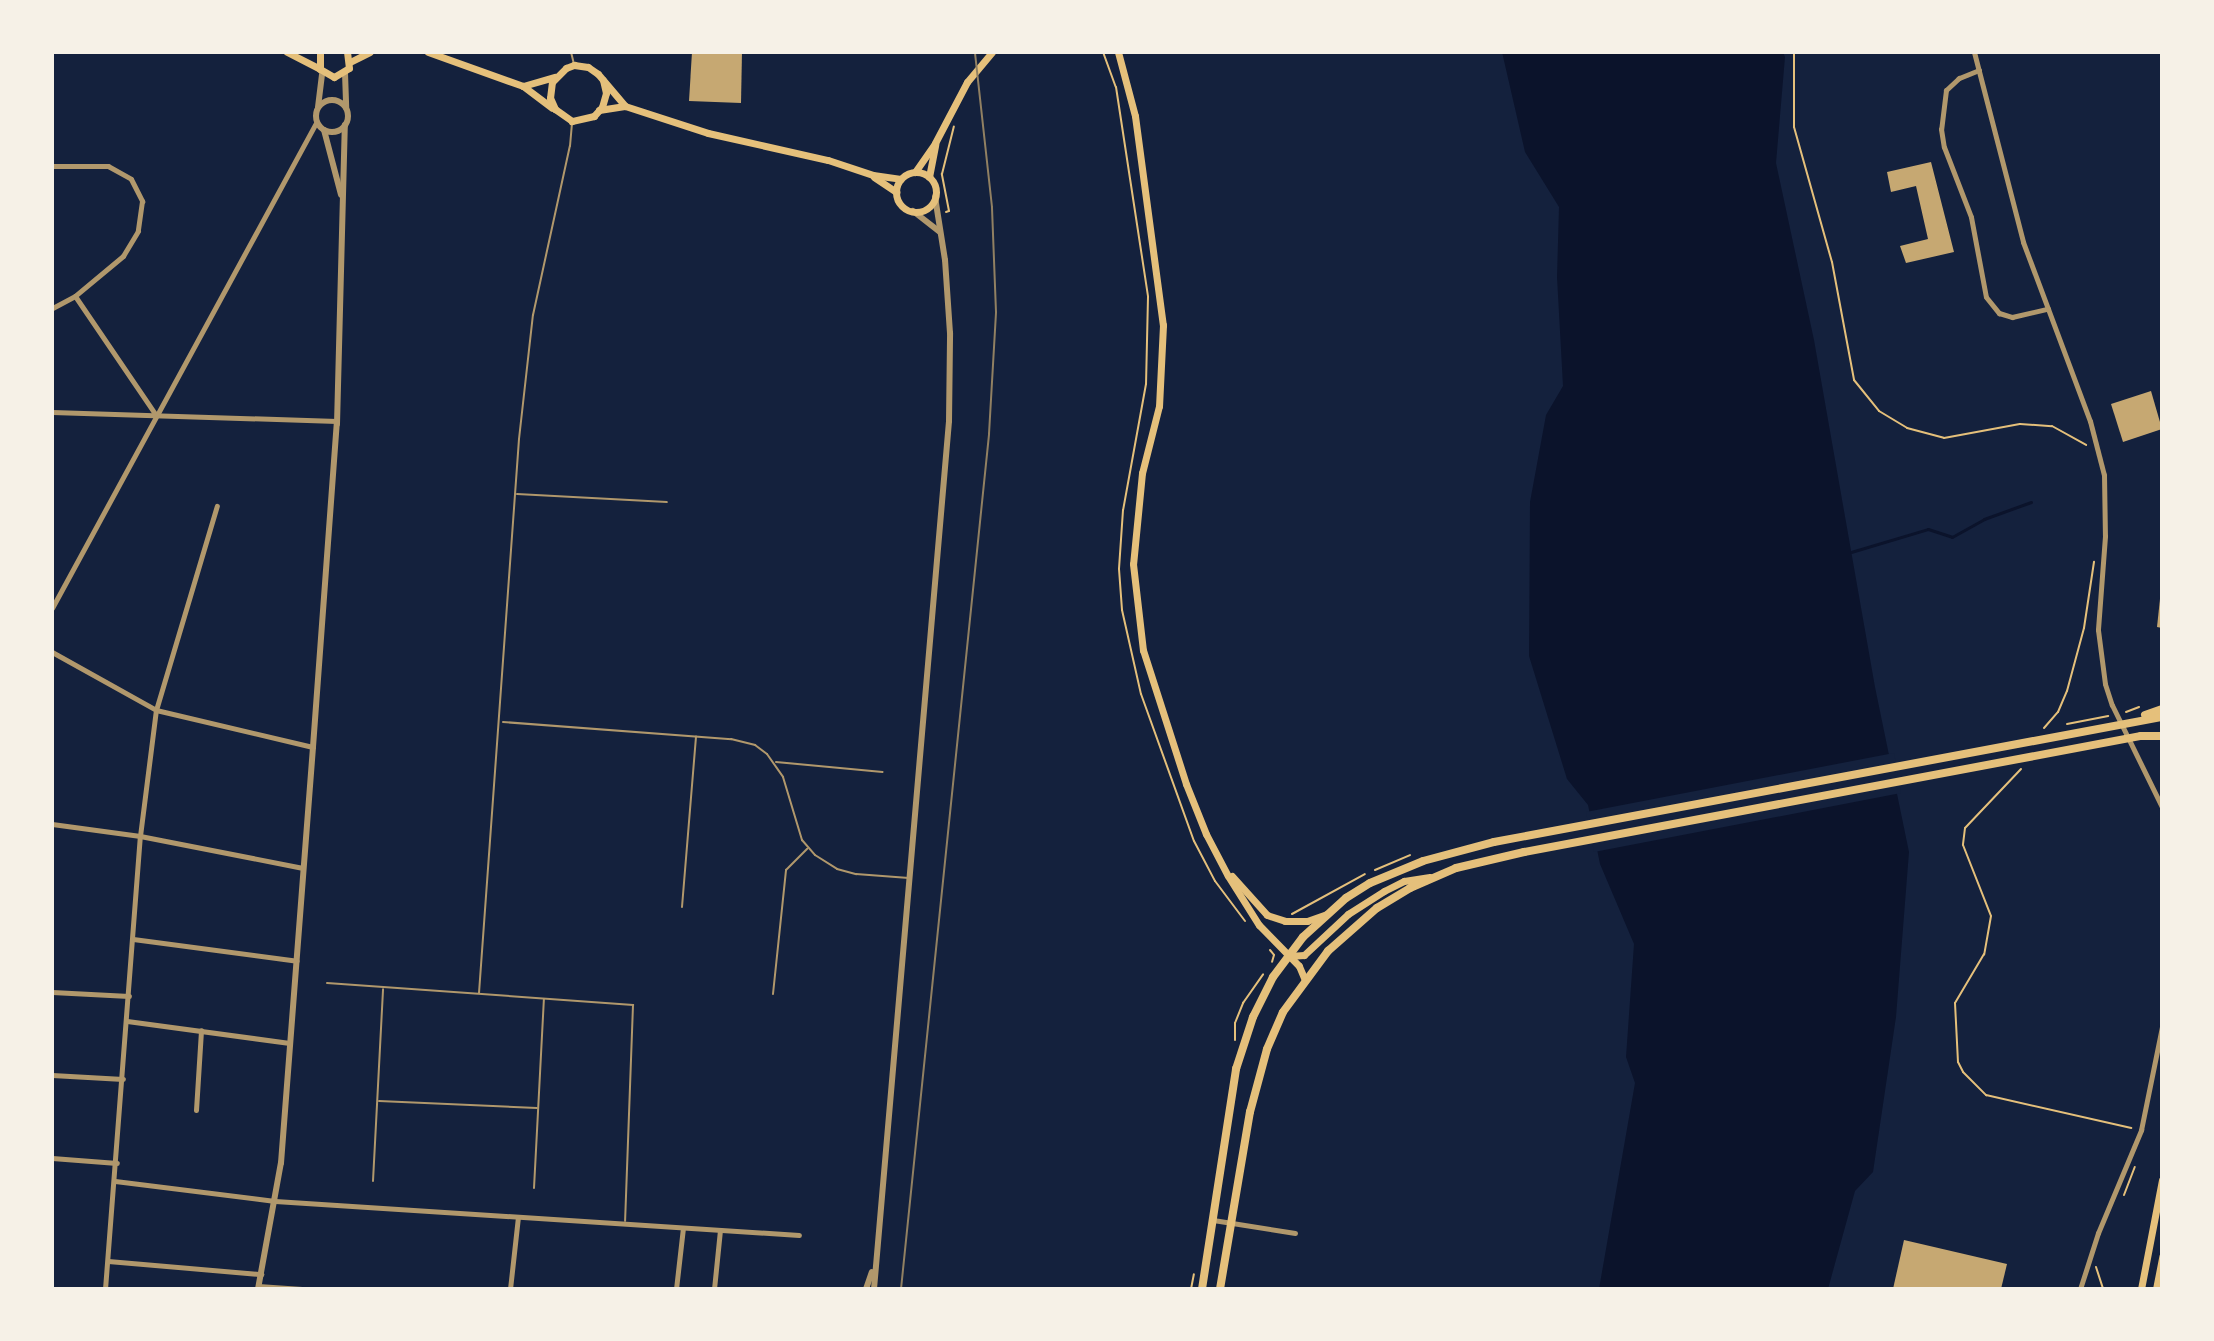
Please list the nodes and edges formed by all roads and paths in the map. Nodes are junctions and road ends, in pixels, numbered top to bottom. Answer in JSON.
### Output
{"nodes":[{"id":1,"x":287,"y":52,"type":"edge"},
{"id":2,"x":320,"y":52,"type":"edge"},
{"id":3,"x":347,"y":52,"type":"edge"},
{"id":4,"x":370,"y":52,"type":"edge"},
{"id":5,"x":428,"y":52,"type":"edge"},
{"id":6,"x":571,"y":52,"type":"edge"},
{"id":7,"x":992,"y":52,"type":"edge"},
{"id":8,"x":1103,"y":52,"type":"edge"},
{"id":9,"x":1118,"y":52,"type":"edge"},
{"id":10,"x":1794,"y":52,"type":"edge"},
{"id":11,"x":1974,"y":52,"type":"edge"},
{"id":12,"x":350,"y":62,"type":"junction"},
{"id":13,"x":574,"y":65,"type":"junction"},
{"id":14,"x":1979,"y":70,"type":"junction"},
{"id":15,"x":321,"y":71,"type":"junction"},
{"id":16,"x":345,"y":73,"type":"junction"},
{"id":17,"x":555,"y":77,"type":"junction"},
{"id":18,"x":603,"y":80,"type":"junction"},
{"id":19,"x":523,"y":86,"type":"junction"},
{"id":20,"x":625,"y":106,"type":"junction"},
{"id":21,"x":318,"y":107,"type":"junction"},
{"id":22,"x":346,"y":108,"type":"junction"},
{"id":23,"x":555,"y":109,"type":"junction"},
{"id":24,"x":599,"y":110,"type":"junction"},
{"id":25,"x":317,"y":121,"type":"junction"},
{"id":26,"x":572,"y":121,"type":"junction"},
{"id":27,"x":955,"y":124,"type":"dead end"},
{"id":28,"x":345,"y":125,"type":"junction"},
{"id":29,"x":324,"y":130,"type":"junction"},
{"id":30,"x":935,"y":143,"type":"junction"},
{"id":31,"x":52,"y":166,"type":"edge"},
{"id":32,"x":915,"y":172,"type":"junction"},
{"id":33,"x":873,"y":175,"type":"junction"},
{"id":34,"x":929,"y":177,"type":"junction"},
{"id":35,"x":901,"y":179,"type":"junction"},
{"id":36,"x":896,"y":192,"type":"junction"},
{"id":37,"x":935,"y":197,"type":"junction"},
{"id":38,"x":343,"y":211,"type":"junction"},
{"id":39,"x":913,"y":211,"type":"junction"},
{"id":40,"x":938,"y":217,"type":"junction"},
{"id":41,"x":940,"y":232,"type":"junction"},
{"id":42,"x":75,"y":296,"type":"junction"},
{"id":43,"x":52,"y":308,"type":"edge"},
{"id":44,"x":2048,"y":309,"type":"junction"},
{"id":45,"x":52,"y":412,"type":"edge"},
{"id":46,"x":156,"y":415,"type":"junction"},
{"id":47,"x":337,"y":421,"type":"junction"},
{"id":48,"x":2094,"y":450,"type":"dead end"},
{"id":49,"x":517,"y":494,"type":"junction"},
{"id":50,"x":667,"y":502,"type":"dead end"},
{"id":51,"x":217,"y":506,"type":"dead end"},
{"id":52,"x":2098,"y":552,"type":"dead end"},
{"id":53,"x":52,"y":608,"type":"edge"},
{"id":54,"x":52,"y":652,"type":"edge"},
{"id":55,"x":2162,"y":709,"type":"edge"},
{"id":56,"x":156,"y":710,"type":"junction"},
{"id":57,"x":2162,"y":717,"type":"edge"},
{"id":58,"x":2134,"y":720,"type":"junction"},
{"id":59,"x":501,"y":722,"type":"junction"},
{"id":60,"x":2042,"y":731,"type":"dead end"},
{"id":61,"x":696,"y":736,"type":"junction"},
{"id":62,"x":2162,"y":736,"type":"edge"},
{"id":63,"x":313,"y":747,"type":"junction"},
{"id":64,"x":774,"y":762,"type":"junction"},
{"id":65,"x":2023,"y":764,"type":"dead end"},
{"id":66,"x":883,"y":772,"type":"dead end"},
{"id":67,"x":2162,"y":807,"type":"edge"},
{"id":68,"x":52,"y":824,"type":"edge"},
{"id":69,"x":140,"y":836,"type":"junction"},
{"id":70,"x":809,"y":848,"type":"junction"},
{"id":71,"x":1222,"y":866,"type":"junction"},
{"id":72,"x":303,"y":868,"type":"junction"},
{"id":73,"x":1436,"y":876,"type":"junction"},
{"id":74,"x":910,"y":878,"type":"junction"},
{"id":75,"x":682,"y":907,"type":"dead end"},
{"id":76,"x":1292,"y":911,"type":"dead end"},
{"id":77,"x":1327,"y":914,"type":"junction"},
{"id":78,"x":1292,"y":921,"type":"junction"},
{"id":79,"x":1250,"y":927,"type":"dead end"},
{"id":80,"x":133,"y":939,"type":"junction"},
{"id":81,"x":1287,"y":955,"type":"junction"},
{"id":82,"x":297,"y":961,"type":"junction"},
{"id":83,"x":1305,"y":980,"type":"junction"},
{"id":84,"x":327,"y":983,"type":"dead end"},
{"id":85,"x":383,"y":987,"type":"junction"},
{"id":86,"x":52,"y":992,"type":"edge"},
{"id":87,"x":479,"y":993,"type":"junction"},
{"id":88,"x":773,"y":994,"type":"dead end"},
{"id":89,"x":129,"y":996,"type":"junction"},
{"id":90,"x":544,"y":998,"type":"junction"},
{"id":91,"x":127,"y":1021,"type":"junction"},
{"id":92,"x":2162,"y":1027,"type":"edge"},
{"id":93,"x":201,"y":1030,"type":"junction"},
{"id":94,"x":290,"y":1043,"type":"junction"},
{"id":95,"x":52,"y":1075,"type":"edge"},
{"id":96,"x":123,"y":1079,"type":"junction"},
{"id":97,"x":377,"y":1101,"type":"junction"},
{"id":98,"x":538,"y":1108,"type":"junction"},
{"id":99,"x":196,"y":1110,"type":"dead end"},
{"id":100,"x":2141,"y":1130,"type":"junction"},
{"id":101,"x":52,"y":1158,"type":"edge"},
{"id":102,"x":117,"y":1163,"type":"junction"},
{"id":103,"x":2162,"y":1180,"type":"edge"},
{"id":104,"x":115,"y":1181,"type":"junction"},
{"id":105,"x":373,"y":1181,"type":"dead end"},
{"id":106,"x":534,"y":1188,"type":"dead end"},
{"id":107,"x":275,"y":1201,"type":"junction"},
{"id":108,"x":518,"y":1217,"type":"junction"},
{"id":109,"x":1211,"y":1220,"type":"junction"},
{"id":110,"x":1231,"y":1223,"type":"junction"},
{"id":111,"x":625,"y":1224,"type":"junction"},
{"id":112,"x":683,"y":1228,"type":"junction"},
{"id":113,"x":720,"y":1230,"type":"junction"},
{"id":114,"x":1295,"y":1233,"type":"dead end"},
{"id":115,"x":799,"y":1235,"type":"dead end"},
{"id":116,"x":2162,"y":1257,"type":"edge"},
{"id":117,"x":108,"y":1261,"type":"junction"},
{"id":118,"x":2095,"y":1266,"type":"dead end"},
{"id":119,"x":874,"y":1268,"type":"junction"},
{"id":120,"x":262,"y":1274,"type":"junction"},
{"id":121,"x":258,"y":1288,"type":"edge"},
{"id":122,"x":105,"y":1289,"type":"edge"},
{"id":123,"x":302,"y":1289,"type":"edge"},
{"id":124,"x":510,"y":1289,"type":"edge"},
{"id":125,"x":676,"y":1289,"type":"edge"},
{"id":126,"x":714,"y":1289,"type":"edge"},
{"id":127,"x":866,"y":1289,"type":"edge"},
{"id":128,"x":874,"y":1289,"type":"edge"},
{"id":129,"x":1202,"y":1289,"type":"edge"},
{"id":130,"x":1220,"y":1289,"type":"edge"},
{"id":131,"x":2080,"y":1289,"type":"edge"},
{"id":132,"x":2103,"y":1289,"type":"edge"},
{"id":133,"x":2141,"y":1289,"type":"edge"},
{"id":134,"x":2156,"y":1289,"type":"edge"}],
"edges":[{"from":1,"to":15,"type":"main road"},
{"from":2,"to":15,"type":"main road"},
{"from":3,"to":12,"type":"main road"},
{"from":4,"to":12,"type":"main road"},
{"from":5,"to":19,"type":"main road"},
{"from":6,"to":13,"type":"lane"},
{"from":7,"to":30,"type":"main road"},
{"from":8,"to":79,"type":"path"},
{"from":9,"to":71,"type":"main road"},
{"from":10,"to":48,"type":"path"},
{"from":11,"to":14,"type":"street"},
{"from":12,"to":16,"type":"main road"},
{"from":13,"to":17,"type":"main road"},
{"from":13,"to":18,"type":"main road"},
{"from":14,"to":44,"type":"street"},
{"from":14,"to":44,"type":"street"},
{"from":15,"to":16,"type":"main road"},
{"from":15,"to":21,"type":"street"},
{"from":16,"to":22,"type":"street"},
{"from":17,"to":19,"type":"main road"},
{"from":17,"to":23,"type":"main road"},
{"from":18,"to":20,"type":"main road"},
{"from":18,"to":24,"type":"main road"},
{"from":19,"to":23,"type":"main road"},
{"from":20,"to":24,"type":"main road"},
{"from":20,"to":33,"type":"main road"},
{"from":21,"to":22,"type":"street"},
{"from":21,"to":25,"type":"street"},
{"from":22,"to":28,"type":"street"},
{"from":23,"to":26,"type":"main road"},
{"from":24,"to":26,"type":"main road"},
{"from":25,"to":29,"type":"street"},
{"from":25,"to":46,"type":"street"},
{"from":26,"to":49,"type":"lane"},
{"from":27,"to":40,"type":"path"},
{"from":28,"to":29,"type":"street"},
{"from":28,"to":38,"type":"street"},
{"from":29,"to":38,"type":"street"},
{"from":30,"to":32,"type":"main road"},
{"from":30,"to":34,"type":"main road"},
{"from":31,"to":42,"type":"street"},
{"from":32,"to":34,"type":"main road"},
{"from":32,"to":35,"type":"main road"},
{"from":33,"to":35,"type":"main road"},
{"from":33,"to":36,"type":"main road"},
{"from":34,"to":37,"type":"main road"},
{"from":35,"to":36,"type":"main road"},
{"from":36,"to":39,"type":"main road"},
{"from":37,"to":39,"type":"main road"},
{"from":37,"to":40,"type":"street"},
{"from":38,"to":47,"type":"street"},
{"from":39,"to":41,"type":"street"},
{"from":40,"to":41,"type":"street"},
{"from":41,"to":74,"type":"street"},
{"from":42,"to":43,"type":"street"},
{"from":42,"to":46,"type":"street"},
{"from":44,"to":67,"type":"street"},
{"from":45,"to":46,"type":"street"},
{"from":46,"to":47,"type":"street"},
{"from":46,"to":53,"type":"street"},
{"from":47,"to":63,"type":"street"},
{"from":49,"to":50,"type":"lane"},
{"from":49,"to":59,"type":"lane"},
{"from":51,"to":56,"type":"street"},
{"from":52,"to":60,"type":"path"},
{"from":54,"to":56,"type":"street"},
{"from":55,"to":58,"type":"highway"},
{"from":56,"to":63,"type":"street"},
{"from":56,"to":69,"type":"street"},
{"from":57,"to":58,"type":"highway"},
{"from":58,"to":77,"type":"highway"},
{"from":59,"to":61,"type":"lane"},
{"from":59,"to":87,"type":"lane"},
{"from":61,"to":64,"type":"lane"},
{"from":61,"to":75,"type":"lane"},
{"from":62,"to":73,"type":"highway"},
{"from":63,"to":72,"type":"street"},
{"from":64,"to":66,"type":"lane"},
{"from":64,"to":70,"type":"lane"},
{"from":65,"to":100,"type":"path"},
{"from":68,"to":69,"type":"street"},
{"from":69,"to":72,"type":"street"},
{"from":69,"to":80,"type":"street"},
{"from":70,"to":74,"type":"lane"},
{"from":70,"to":88,"type":"lane"},
{"from":71,"to":78,"type":"main road"},
{"from":71,"to":81,"type":"main road"},
{"from":72,"to":82,"type":"street"},
{"from":73,"to":81,"type":"main road"},
{"from":73,"to":83,"type":"highway"},
{"from":74,"to":119,"type":"street"},
{"from":76,"to":78,"type":"path"},
{"from":77,"to":78,"type":"main road"},
{"from":77,"to":81,"type":"highway"},
{"from":80,"to":82,"type":"street"},
{"from":80,"to":89,"type":"street"},
{"from":81,"to":83,"type":"main road"},
{"from":81,"to":109,"type":"highway"},
{"from":82,"to":94,"type":"street"},
{"from":83,"to":110,"type":"highway"},
{"from":84,"to":85,"type":"lane"},
{"from":85,"to":87,"type":"lane"},
{"from":85,"to":97,"type":"lane"},
{"from":86,"to":89,"type":"street"},
{"from":87,"to":90,"type":"lane"},
{"from":89,"to":91,"type":"street"},
{"from":90,"to":98,"type":"lane"},
{"from":90,"to":111,"type":"lane"},
{"from":91,"to":93,"type":"street"},
{"from":91,"to":96,"type":"street"},
{"from":92,"to":100,"type":"street"},
{"from":93,"to":94,"type":"street"},
{"from":93,"to":99,"type":"street"},
{"from":94,"to":107,"type":"street"},
{"from":95,"to":96,"type":"street"},
{"from":96,"to":102,"type":"street"},
{"from":97,"to":98,"type":"lane"},
{"from":97,"to":105,"type":"lane"},
{"from":98,"to":106,"type":"lane"},
{"from":100,"to":131,"type":"street"},
{"from":101,"to":102,"type":"street"},
{"from":102,"to":104,"type":"street"},
{"from":103,"to":133,"type":"main road"},
{"from":104,"to":107,"type":"street"},
{"from":104,"to":117,"type":"street"},
{"from":107,"to":108,"type":"street"},
{"from":107,"to":120,"type":"street"},
{"from":108,"to":111,"type":"street"},
{"from":108,"to":124,"type":"street"},
{"from":109,"to":110,"type":"street"},
{"from":109,"to":129,"type":"highway"},
{"from":110,"to":114,"type":"street"},
{"from":110,"to":130,"type":"highway"},
{"from":111,"to":112,"type":"street"},
{"from":112,"to":113,"type":"street"},
{"from":112,"to":125,"type":"street"},
{"from":113,"to":115,"type":"street"},
{"from":113,"to":126,"type":"street"},
{"from":116,"to":134,"type":"main road"},
{"from":117,"to":120,"type":"street"},
{"from":117,"to":122,"type":"street"},
{"from":118,"to":132,"type":"path"},
{"from":119,"to":127,"type":"street"},
{"from":119,"to":128,"type":"street"},
{"from":120,"to":121,"type":"street"},
{"from":121,"to":123,"type":"street"}]}
